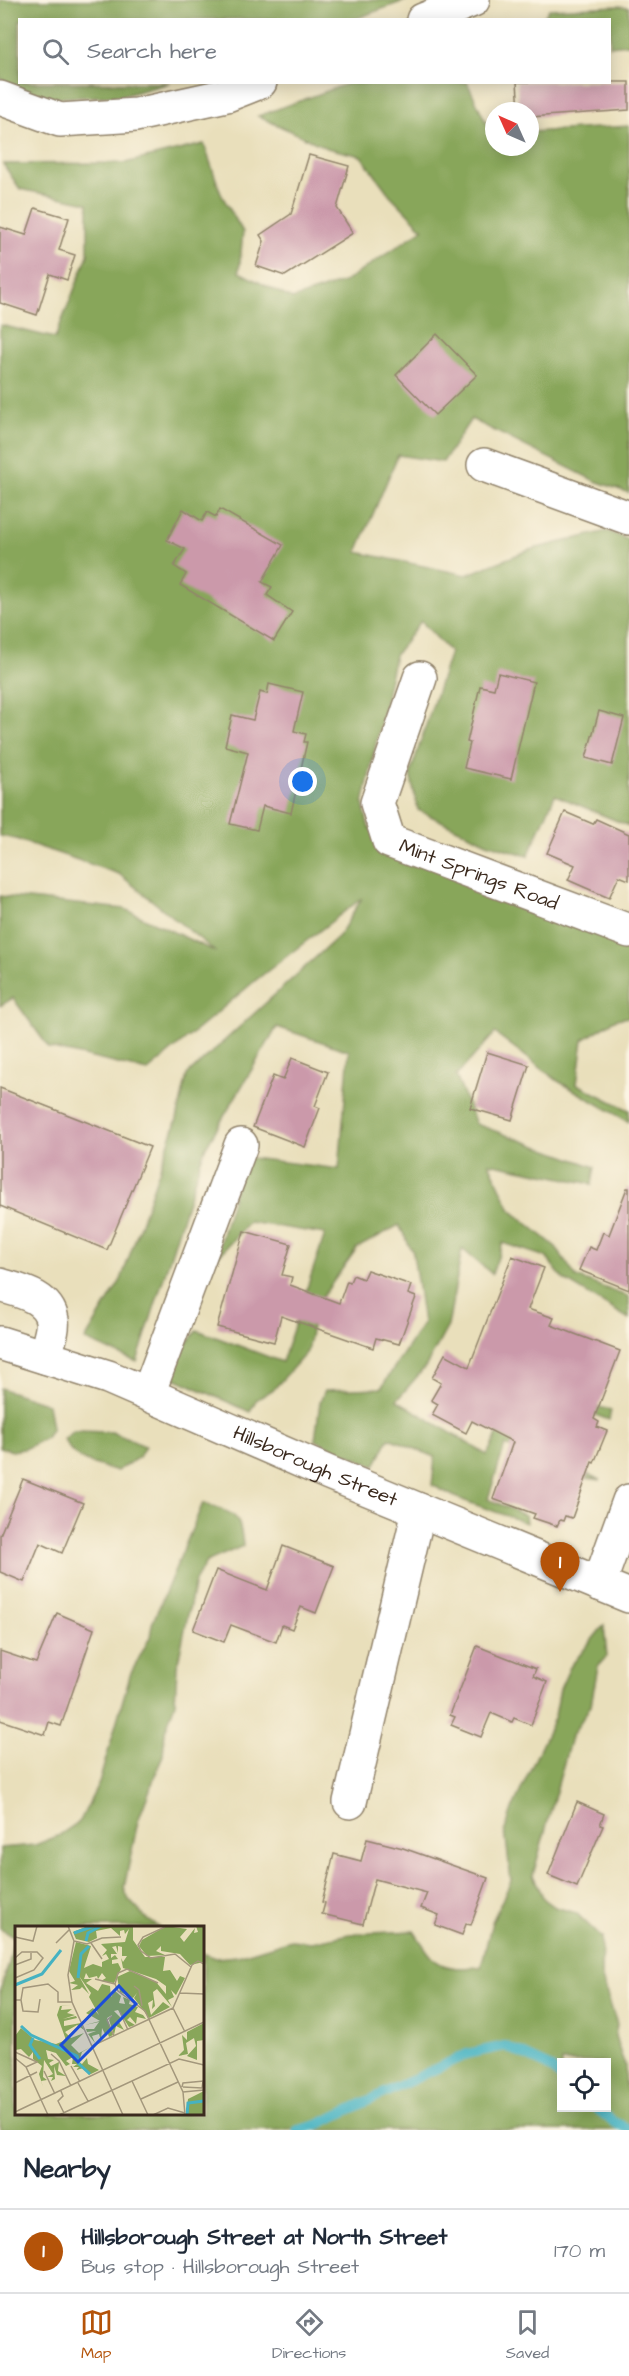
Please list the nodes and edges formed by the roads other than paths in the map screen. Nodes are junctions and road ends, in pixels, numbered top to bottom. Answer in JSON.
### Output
{"nodes":[{"id":1,"x":473,"y":0,"type":"edge"},
{"id":2,"x":428,"y":18,"type":"edge"},
{"id":3,"x":255,"y":84,"type":"edge"},
{"id":4,"x":0,"y":98,"type":"edge"},
{"id":5,"x":484,"y":465,"type":"dead end"},
{"id":6,"x":629,"y":518,"type":"edge"},
{"id":7,"x":420,"y":678,"type":"dead end"},
{"id":8,"x":629,"y":931,"type":"edge"},
{"id":9,"x":241,"y":1145,"type":"dead end"},
{"id":10,"x":0,"y":1285,"type":"edge"},
{"id":11,"x":0,"y":1343,"type":"edge"},
{"id":12,"x":45,"y":1357,"type":"junction"},
{"id":13,"x":148,"y":1394,"type":"junction"},
{"id":14,"x":629,"y":1501,"type":"edge"},
{"id":15,"x":419,"y":1510,"type":"junction"},
{"id":16,"x":599,"y":1584,"type":"junction"},
{"id":17,"x":629,"y":1596,"type":"edge"},
{"id":18,"x":350,"y":1802,"type":"dead end"}],
"edges":[{"from":1,"to":2,"type":"street"},
{"from":3,"to":4,"type":"street"},
{"from":5,"to":6,"type":"street"},
{"from":7,"to":8,"type":"street","name":"Mint Springs Road"},
{"from":9,"to":13,"type":"street"},
{"from":10,"to":12,"type":"street"},
{"from":11,"to":12,"type":"street","name":"Hillsborough Street"},
{"from":12,"to":13,"type":"street","name":"Hillsborough Street"},
{"from":13,"to":15,"type":"street","name":"Hillsborough Street"},
{"from":14,"to":16,"type":"street"},
{"from":15,"to":16,"type":"street","name":"Hillsborough Street"},
{"from":15,"to":18,"type":"street"},
{"from":16,"to":17,"type":"street","name":"Hillsborough Street"}]}
